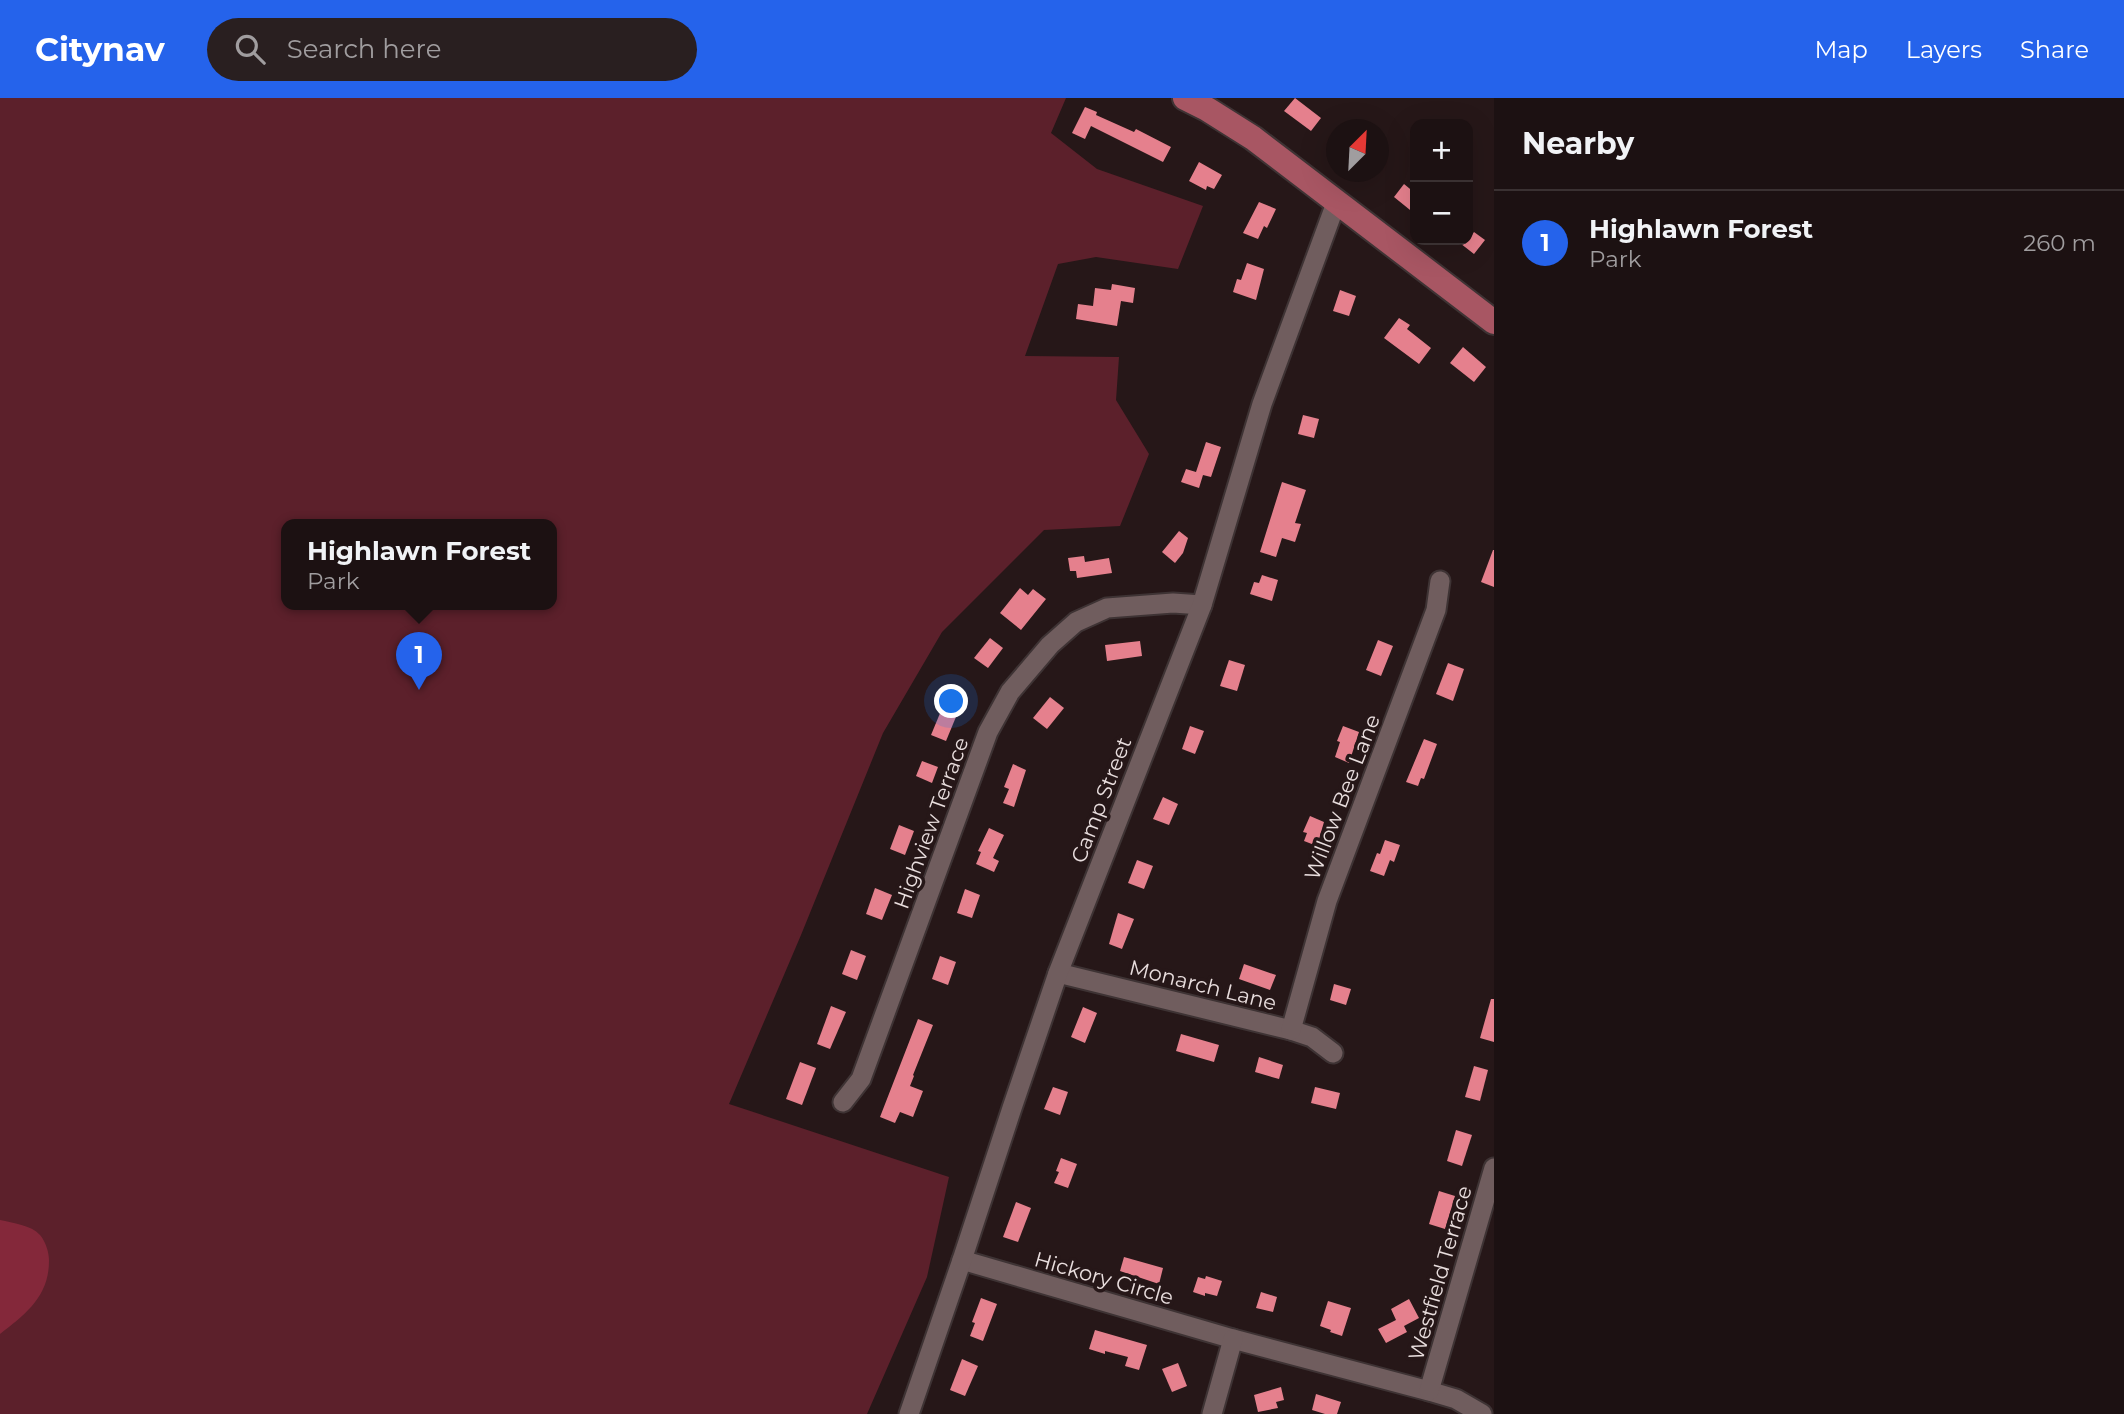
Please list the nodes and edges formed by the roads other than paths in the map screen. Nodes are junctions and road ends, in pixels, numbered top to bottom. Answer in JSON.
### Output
{"nodes":[{"id":1,"x":1185,"y":98,"type":"edge"},
{"id":2,"x":1336,"y":203,"type":"junction"},
{"id":3,"x":1494,"y":323,"type":"edge"},
{"id":4,"x":1440,"y":581,"type":"dead end"},
{"id":5,"x":1202,"y":605,"type":"junction"},
{"id":6,"x":1058,"y":973,"type":"junction"},
{"id":7,"x":1291,"y":1030,"type":"junction"},
{"id":8,"x":1333,"y":1053,"type":"dead end"},
{"id":9,"x":843,"y":1102,"type":"dead end"},
{"id":10,"x":1494,"y":1168,"type":"edge"},
{"id":11,"x":962,"y":1260,"type":"junction"},
{"id":12,"x":1233,"y":1339,"type":"junction"},
{"id":13,"x":1429,"y":1391,"type":"junction"},
{"id":14,"x":909,"y":1414,"type":"edge"},
{"id":15,"x":1212,"y":1414,"type":"edge"},
{"id":16,"x":1482,"y":1414,"type":"edge"}],
"edges":[{"from":1,"to":2,"type":"main road"},
{"from":2,"to":3,"type":"main road"},
{"from":2,"to":5,"type":"street","name":"Camp Street"},
{"from":4,"to":7,"type":"street","name":"Willow Bee Lane"},
{"from":5,"to":6,"type":"street","name":"Camp Street"},
{"from":5,"to":9,"type":"street","name":"Highview Terrace"},
{"from":6,"to":7,"type":"street","name":"Monarch Lane"},
{"from":6,"to":11,"type":"street","name":"Camp Street"},
{"from":7,"to":8,"type":"street","name":"Monarch Lane"},
{"from":10,"to":13,"type":"street","name":"Westfield Terrace"},
{"from":11,"to":12,"type":"street","name":"Hickory Circle"},
{"from":11,"to":14,"type":"street","name":"Camp Street"},
{"from":12,"to":13,"type":"street","name":"Hickory Circle"},
{"from":12,"to":15,"type":"street"},
{"from":13,"to":16,"type":"street","name":"Hickory Circle"}]}
